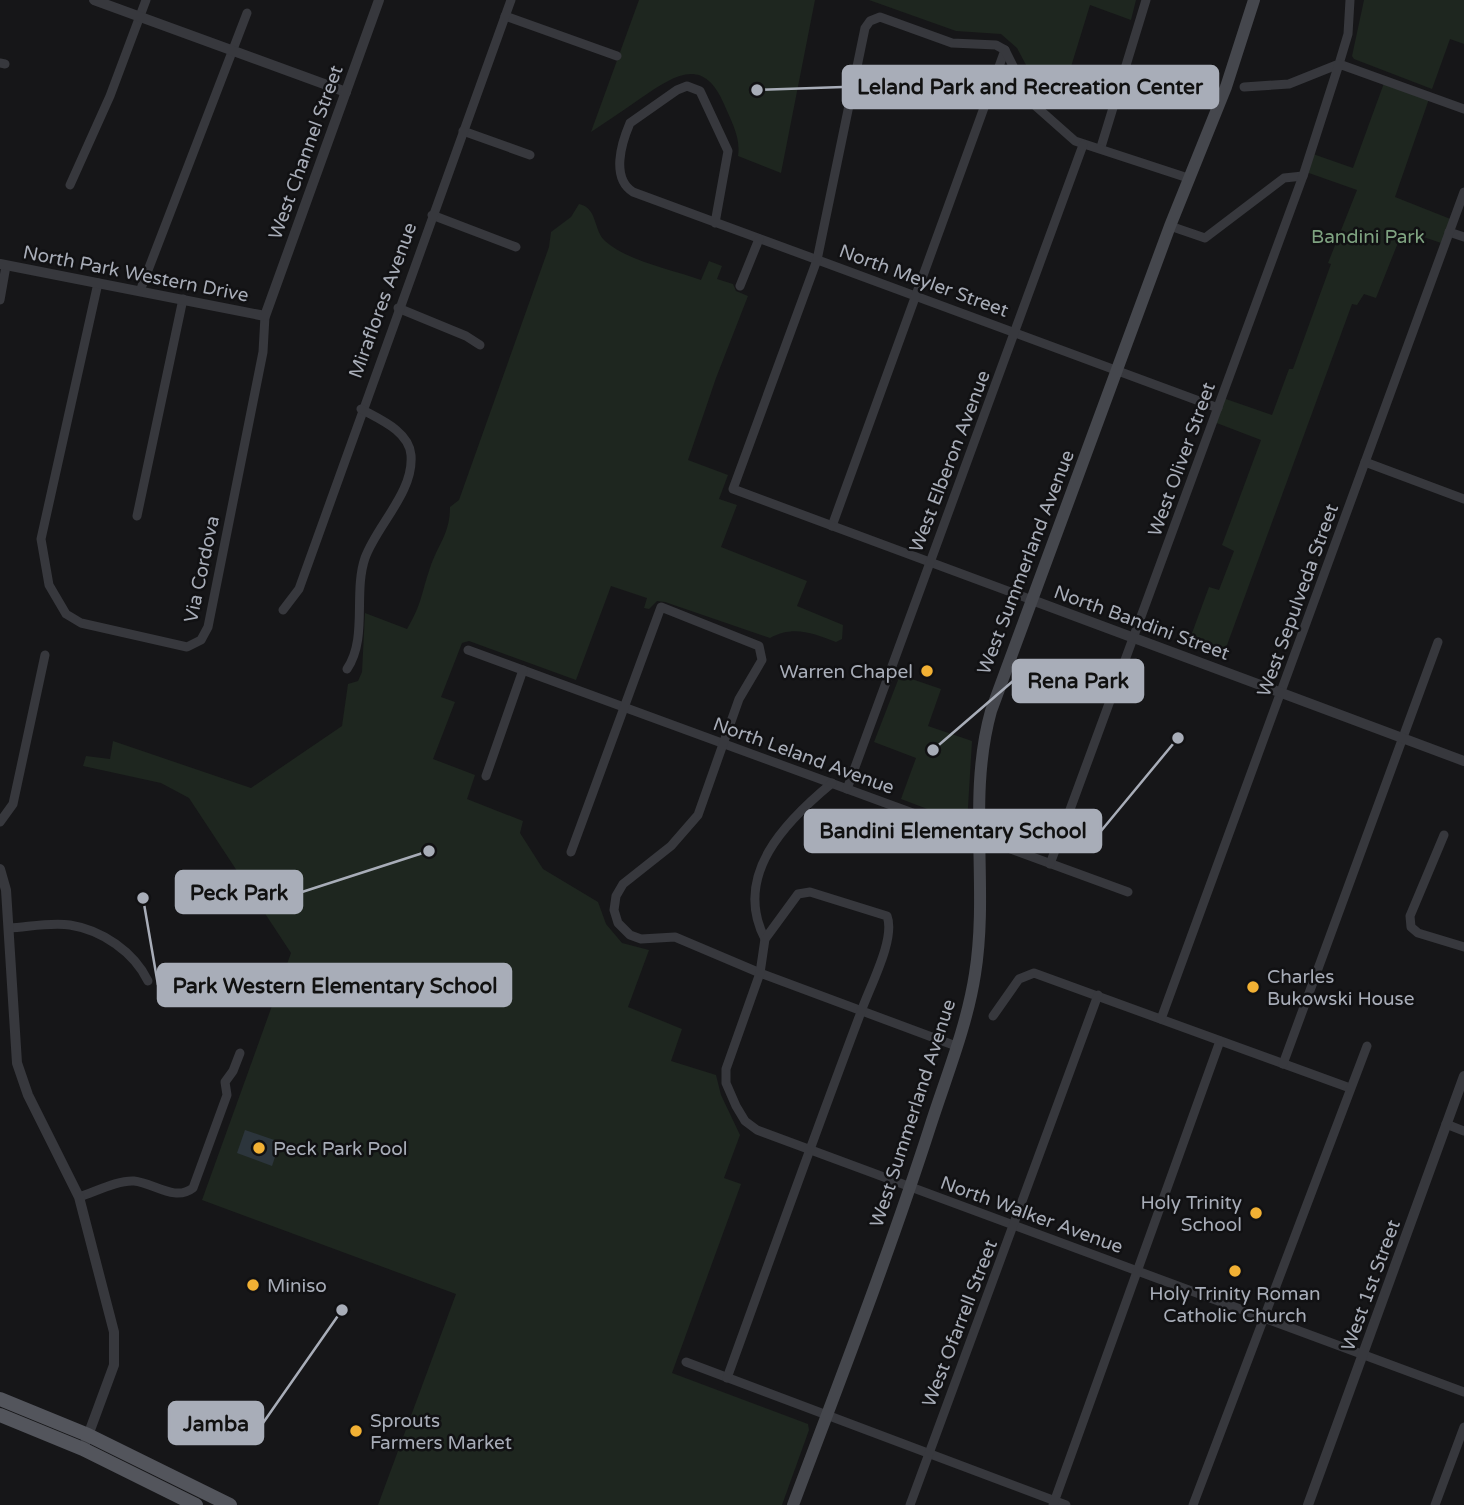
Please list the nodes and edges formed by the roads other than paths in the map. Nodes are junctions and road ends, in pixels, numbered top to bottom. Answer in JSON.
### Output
{"nodes":[{"id":1,"x":94,"y":0,"type":"edge"},
{"id":2,"x":146,"y":0,"type":"edge"},
{"id":3,"x":379,"y":0,"type":"edge"},
{"id":4,"x":511,"y":0,"type":"edge"},
{"id":5,"x":1254,"y":0,"type":"edge"},
{"id":6,"x":1350,"y":0,"type":"edge"},
{"id":7,"x":1145,"y":4,"type":"edge"},
{"id":8,"x":247,"y":13,"type":"dead end"},
{"id":9,"x":139,"y":16,"type":"junction"},
{"id":10,"x":505,"y":16,"type":"junction"},
{"id":11,"x":1004,"y":50,"type":"junction"},
{"id":12,"x":233,"y":51,"type":"junction"},
{"id":13,"x":617,"y":56,"type":"dead end"},
{"id":14,"x":1339,"y":64,"type":"junction"},
{"id":15,"x":1244,"y":87,"type":"dead end"},
{"id":16,"x":346,"y":92,"type":"junction"},
{"id":17,"x":1464,"y":109,"type":"edge"},
{"id":18,"x":463,"y":131,"type":"junction"},
{"id":19,"x":1083,"y":145,"type":"junction"},
{"id":20,"x":1101,"y":147,"type":"junction"},
{"id":21,"x":530,"y":155,"type":"dead end"},
{"id":22,"x":1303,"y":176,"type":"junction"},
{"id":23,"x":1188,"y":178,"type":"junction"},
{"id":24,"x":70,"y":185,"type":"dead end"},
{"id":25,"x":1464,"y":192,"type":"edge"},
{"id":26,"x":432,"y":215,"type":"junction"},
{"id":27,"x":715,"y":223,"type":"junction"},
{"id":28,"x":1170,"y":226,"type":"junction"},
{"id":29,"x":1449,"y":232,"type":"junction"},
{"id":30,"x":1464,"y":237,"type":"edge"},
{"id":31,"x":759,"y":239,"type":"junction"},
{"id":32,"x":516,"y":247,"type":"dead end"},
{"id":33,"x":817,"y":260,"type":"junction"},
{"id":34,"x":3,"y":265,"type":"edge"},
{"id":35,"x":98,"y":283,"type":"junction"},
{"id":36,"x":740,"y":286,"type":"dead end"},
{"id":37,"x":140,"y":290,"type":"junction"},
{"id":38,"x":917,"y":296,"type":"junction"},
{"id":39,"x":183,"y":299,"type":"junction"},
{"id":40,"x":0,"y":300,"type":"edge"},
{"id":41,"x":398,"y":308,"type":"junction"},
{"id":42,"x":265,"y":316,"type":"junction"},
{"id":43,"x":1016,"y":333,"type":"junction"},
{"id":44,"x":480,"y":345,"type":"dead end"},
{"id":45,"x":1117,"y":370,"type":"junction"},
{"id":46,"x":1218,"y":408,"type":"junction"},
{"id":47,"x":361,"y":409,"type":"junction"},
{"id":48,"x":1365,"y":462,"type":"junction"},
{"id":49,"x":1464,"y":499,"type":"edge"},
{"id":50,"x":137,"y":516,"type":"dead end"},
{"id":51,"x":832,"y":526,"type":"junction"},
{"id":52,"x":930,"y":562,"type":"junction"},
{"id":53,"x":1032,"y":600,"type":"junction"},
{"id":54,"x":284,"y":610,"type":"dead end"},
{"id":55,"x":1133,"y":637,"type":"junction"},
{"id":56,"x":1438,"y":642,"type":"dead end"},
{"id":57,"x":468,"y":650,"type":"dead end"},
{"id":58,"x":45,"y":655,"type":"dead end"},
{"id":59,"x":347,"y":669,"type":"dead end"},
{"id":60,"x":523,"y":670,"type":"junction"},
{"id":61,"x":1282,"y":692,"type":"junction"},
{"id":62,"x":624,"y":707,"type":"junction"},
{"id":63,"x":1402,"y":738,"type":"junction"},
{"id":64,"x":722,"y":743,"type":"junction"},
{"id":65,"x":1464,"y":761,"type":"edge"},
{"id":66,"x":486,"y":776,"type":"dead end"},
{"id":67,"x":832,"y":783,"type":"junction"},
{"id":68,"x":846,"y":789,"type":"junction"},
{"id":69,"x":0,"y":822,"type":"edge"},
{"id":70,"x":1444,"y":835,"type":"dead end"},
{"id":71,"x":981,"y":838,"type":"junction"},
{"id":72,"x":570,"y":852,"type":"dead end"},
{"id":73,"x":1050,"y":864,"type":"junction"},
{"id":74,"x":0,"y":869,"type":"edge"},
{"id":75,"x":1128,"y":892,"type":"dead end"},
{"id":76,"x":9,"y":928,"type":"junction"},
{"id":77,"x":765,"y":939,"type":"junction"},
{"id":78,"x":1464,"y":947,"type":"edge"},
{"id":79,"x":760,"y":972,"type":"junction"},
{"id":80,"x":148,"y":981,"type":"dead end"},
{"id":81,"x":1098,"y":995,"type":"junction"},
{"id":82,"x":861,"y":1010,"type":"junction"},
{"id":83,"x":993,"y":1016,"type":"dead end"},
{"id":84,"x":1161,"y":1019,"type":"junction"},
{"id":85,"x":1220,"y":1041,"type":"junction"},
{"id":86,"x":956,"y":1046,"type":"junction"},
{"id":87,"x":1367,"y":1046,"type":"dead end"},
{"id":88,"x":240,"y":1053,"type":"dead end"},
{"id":89,"x":1283,"y":1064,"type":"junction"},
{"id":90,"x":1464,"y":1076,"type":"edge"},
{"id":91,"x":1350,"y":1088,"type":"junction"},
{"id":92,"x":1446,"y":1124,"type":"junction"},
{"id":93,"x":1464,"y":1131,"type":"edge"},
{"id":94,"x":811,"y":1149,"type":"junction"},
{"id":95,"x":911,"y":1187,"type":"junction"},
{"id":96,"x":79,"y":1197,"type":"junction"},
{"id":97,"x":1014,"y":1227,"type":"junction"},
{"id":98,"x":1138,"y":1272,"type":"junction"},
{"id":99,"x":1264,"y":1317,"type":"junction"},
{"id":100,"x":1364,"y":1353,"type":"junction"},
{"id":101,"x":686,"y":1362,"type":"dead end"},
{"id":102,"x":727,"y":1378,"type":"junction"},
{"id":103,"x":1464,"y":1392,"type":"edge"},
{"id":104,"x":0,"y":1399,"type":"edge"},
{"id":105,"x":0,"y":1415,"type":"edge"},
{"id":106,"x":827,"y":1416,"type":"junction"},
{"id":107,"x":1464,"y":1427,"type":"edge"},
{"id":108,"x":88,"y":1435,"type":"junction"},
{"id":109,"x":83,"y":1449,"type":"junction"},
{"id":110,"x":929,"y":1453,"type":"junction"},
{"id":111,"x":1054,"y":1503,"type":"edge"},
{"id":112,"x":195,"y":1505,"type":"edge"},
{"id":113,"x":230,"y":1505,"type":"edge"},
{"id":114,"x":793,"y":1505,"type":"edge"},
{"id":115,"x":910,"y":1505,"type":"edge"},
{"id":116,"x":1066,"y":1505,"type":"edge"},
{"id":117,"x":1194,"y":1505,"type":"edge"},
{"id":118,"x":1308,"y":1505,"type":"edge"},
{"id":119,"x":1435,"y":1505,"type":"edge"}],
"edges":[{"from":1,"to":9,"type":"street"},
{"from":2,"to":9,"type":"street"},
{"from":3,"to":16,"type":"street","name":"West Channel Street"},
{"from":4,"to":10,"type":"street","name":"Miraflores Avenue"},
{"from":5,"to":23,"type":"main road","name":"West Summerland Avenue"},
{"from":6,"to":14,"type":"street"},
{"from":7,"to":20,"type":"street"},
{"from":8,"to":12,"type":"street"},
{"from":9,"to":12,"type":"street"},
{"from":9,"to":24,"type":"street"},
{"from":10,"to":13,"type":"street"},
{"from":10,"to":18,"type":"street","name":"Miraflores Avenue"},
{"from":11,"to":19,"type":"street"},
{"from":11,"to":33,"type":"street"},
{"from":11,"to":38,"type":"street"},
{"from":12,"to":16,"type":"street"},
{"from":12,"to":37,"type":"street"},
{"from":14,"to":15,"type":"street"},
{"from":14,"to":17,"type":"street"},
{"from":14,"to":22,"type":"street","name":"West Oliver Street"},
{"from":16,"to":42,"type":"street","name":"West Channel Street"},
{"from":18,"to":21,"type":"street"},
{"from":18,"to":26,"type":"street","name":"Miraflores Avenue"},
{"from":19,"to":20,"type":"street"},
{"from":19,"to":43,"type":"street","name":"West Elberon Avenue"},
{"from":20,"to":23,"type":"street"},
{"from":22,"to":28,"type":"street"},
{"from":22,"to":46,"type":"street","name":"West Oliver Street"},
{"from":23,"to":28,"type":"main road","name":"West Summerland Avenue"},
{"from":25,"to":29,"type":"street","name":"West Sepulveda Street"},
{"from":26,"to":32,"type":"street"},
{"from":26,"to":41,"type":"street","name":"Miraflores Avenue"},
{"from":27,"to":27,"type":"street","name":"North Meyler Street"},
{"from":27,"to":31,"type":"street","name":"North Meyler Street"},
{"from":28,"to":45,"type":"main road","name":"West Summerland Avenue"},
{"from":29,"to":30,"type":"street"},
{"from":29,"to":48,"type":"street","name":"West Sepulveda Street"},
{"from":31,"to":33,"type":"street","name":"North Meyler Street"},
{"from":31,"to":36,"type":"street"},
{"from":33,"to":38,"type":"street","name":"North Meyler Street"},
{"from":33,"to":51,"type":"street","name":"North Bandini Street"},
{"from":34,"to":35,"type":"street","name":"North Park Western Drive"},
{"from":34,"to":40,"type":"street"},
{"from":35,"to":37,"type":"street","name":"North Park Western Drive"},
{"from":35,"to":42,"type":"street","name":"Via Cordova"},
{"from":37,"to":39,"type":"street","name":"North Park Western Drive"},
{"from":38,"to":43,"type":"street","name":"North Meyler Street"},
{"from":38,"to":51,"type":"street"},
{"from":39,"to":42,"type":"street","name":"North Park Western Drive"},
{"from":39,"to":50,"type":"street"},
{"from":41,"to":44,"type":"street"},
{"from":41,"to":47,"type":"street","name":"Miraflores Avenue"},
{"from":43,"to":45,"type":"street","name":"North Meyler Street"},
{"from":43,"to":52,"type":"street","name":"West Elberon Avenue"},
{"from":45,"to":46,"type":"street","name":"North Meyler Street"},
{"from":45,"to":53,"type":"main road","name":"West Summerland Avenue"},
{"from":46,"to":55,"type":"street","name":"West Oliver Street"},
{"from":47,"to":54,"type":"street","name":"Miraflores Avenue"},
{"from":47,"to":59,"type":"street"},
{"from":48,"to":49,"type":"street"},
{"from":48,"to":61,"type":"street","name":"West Sepulveda Street"},
{"from":51,"to":52,"type":"street","name":"North Bandini Street"},
{"from":52,"to":53,"type":"street","name":"North Bandini Street"},
{"from":52,"to":68,"type":"street","name":"West Elberon Avenue"},
{"from":53,"to":55,"type":"street","name":"North Bandini Street"},
{"from":53,"to":71,"type":"main road","name":"West Summerland Avenue"},
{"from":55,"to":61,"type":"street","name":"North Bandini Street"},
{"from":55,"to":73,"type":"street","name":"West Oliver Street"},
{"from":56,"to":63,"type":"street"},
{"from":57,"to":60,"type":"street","name":"North Leland Avenue"},
{"from":58,"to":69,"type":"street"},
{"from":60,"to":62,"type":"street","name":"North Leland Avenue"},
{"from":60,"to":66,"type":"street"},
{"from":61,"to":63,"type":"street","name":"North Bandini Street"},
{"from":61,"to":84,"type":"street","name":"West Sepulveda Street"},
{"from":62,"to":64,"type":"street","name":"North Leland Avenue"},
{"from":62,"to":64,"type":"street"},
{"from":62,"to":72,"type":"street"},
{"from":63,"to":65,"type":"street","name":"North Bandini Street"},
{"from":63,"to":89,"type":"street"},
{"from":64,"to":67,"type":"street","name":"North Leland Avenue"},
{"from":64,"to":79,"type":"street"},
{"from":67,"to":68,"type":"street","name":"North Leland Avenue"},
{"from":67,"to":77,"type":"street"},
{"from":68,"to":71,"type":"street","name":"North Leland Avenue"},
{"from":70,"to":78,"type":"street"},
{"from":71,"to":73,"type":"street","name":"North Leland Avenue"},
{"from":71,"to":86,"type":"main road","name":"West Summerland Avenue"},
{"from":73,"to":75,"type":"street","name":"North Leland Avenue"},
{"from":74,"to":76,"type":"street"},
{"from":76,"to":80,"type":"street"},
{"from":76,"to":96,"type":"street"},
{"from":77,"to":79,"type":"street"},
{"from":77,"to":82,"type":"street"},
{"from":79,"to":82,"type":"street"},
{"from":79,"to":94,"type":"street","name":"North Walker Avenue"},
{"from":81,"to":83,"type":"street"},
{"from":81,"to":84,"type":"street"},
{"from":81,"to":97,"type":"street","name":"West Ofarrell Street"},
{"from":82,"to":86,"type":"street"},
{"from":82,"to":94,"type":"street"},
{"from":84,"to":85,"type":"street"},
{"from":85,"to":89,"type":"street"},
{"from":85,"to":98,"type":"street"},
{"from":86,"to":95,"type":"main road","name":"West Summerland Avenue"},
{"from":87,"to":91,"type":"street"},
{"from":88,"to":96,"type":"street"},
{"from":89,"to":91,"type":"street"},
{"from":90,"to":92,"type":"street","name":"West 1st Street"},
{"from":91,"to":99,"type":"street"},
{"from":92,"to":93,"type":"street"},
{"from":92,"to":100,"type":"street","name":"West 1st Street"},
{"from":94,"to":95,"type":"street","name":"North Walker Avenue"},
{"from":94,"to":102,"type":"street"},
{"from":95,"to":97,"type":"street","name":"North Walker Avenue"},
{"from":95,"to":106,"type":"main road","name":"West Summerland Avenue"},
{"from":96,"to":108,"type":"street"},
{"from":97,"to":98,"type":"street","name":"North Walker Avenue"},
{"from":97,"to":110,"type":"street","name":"West Ofarrell Street"},
{"from":98,"to":99,"type":"street","name":"North Walker Avenue"},
{"from":98,"to":111,"type":"street"},
{"from":99,"to":100,"type":"street","name":"North Walker Avenue"},
{"from":99,"to":117,"type":"street"},
{"from":100,"to":103,"type":"street","name":"North Walker Avenue"},
{"from":100,"to":118,"type":"street","name":"West 1st Street"},
{"from":101,"to":102,"type":"street"},
{"from":102,"to":106,"type":"street"},
{"from":104,"to":108,"type":"main road"},
{"from":105,"to":109,"type":"main road"},
{"from":106,"to":110,"type":"street"},
{"from":106,"to":114,"type":"main road","name":"West Summerland Avenue"},
{"from":107,"to":119,"type":"street"},
{"from":108,"to":109,"type":"street"},
{"from":108,"to":113,"type":"main road"},
{"from":109,"to":112,"type":"main road"},
{"from":110,"to":111,"type":"street"},
{"from":110,"to":115,"type":"street","name":"West Ofarrell Street"},
{"from":111,"to":116,"type":"street"}]}
